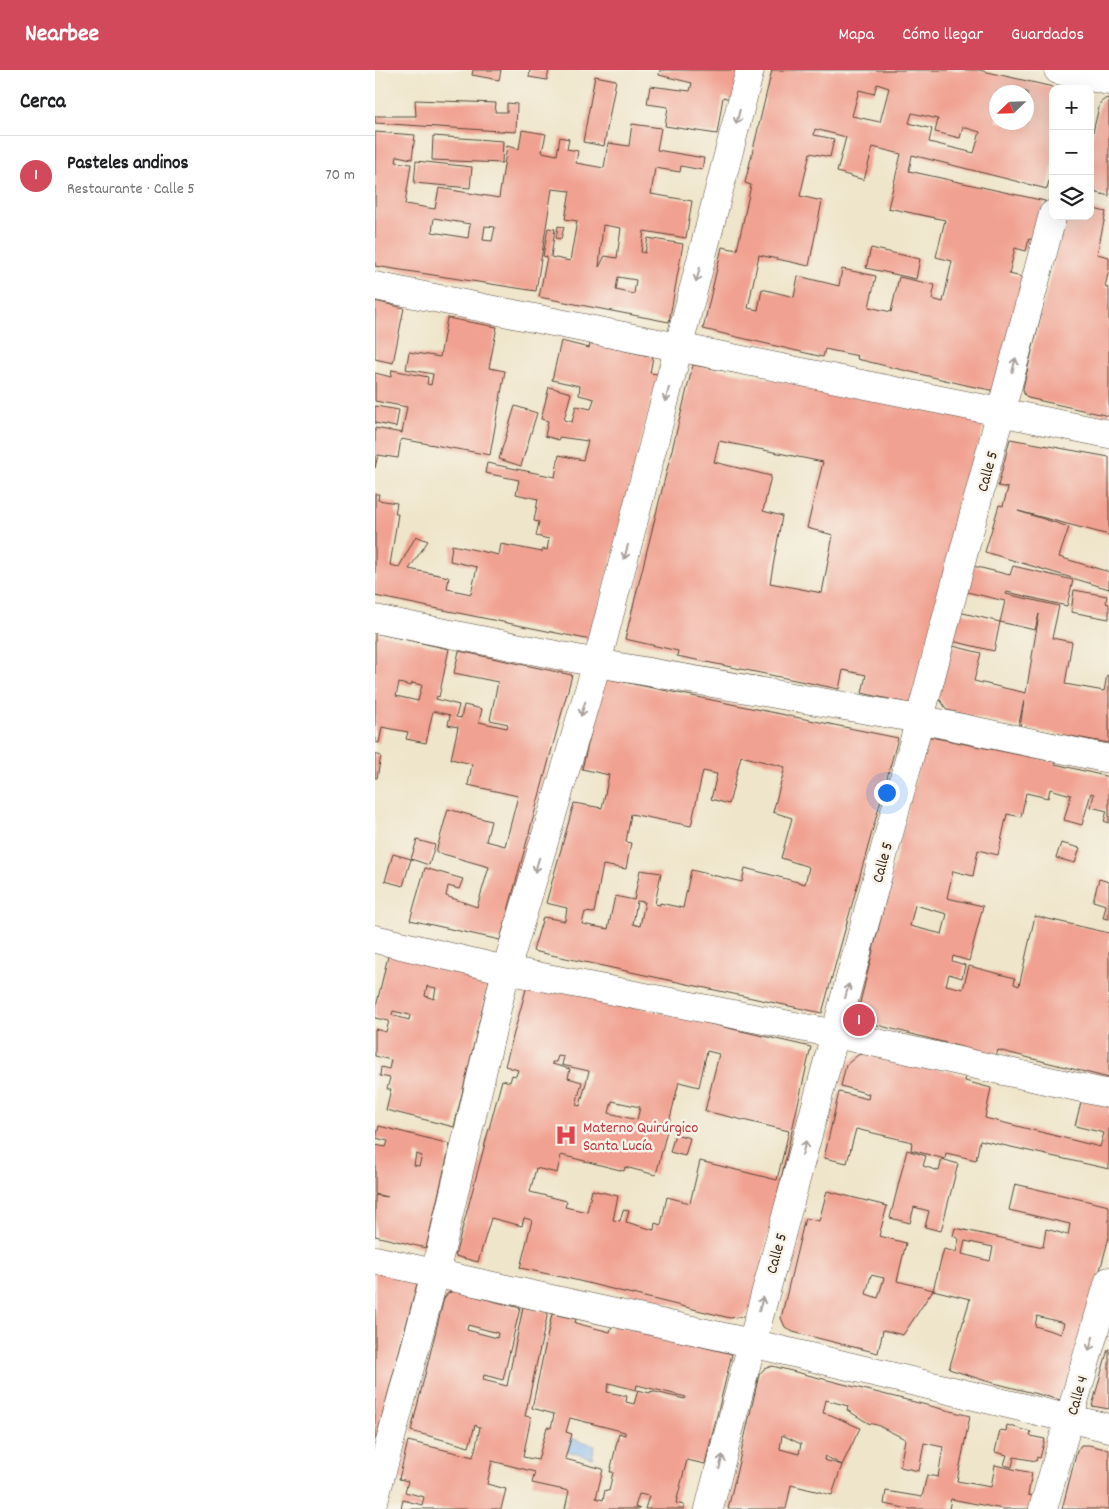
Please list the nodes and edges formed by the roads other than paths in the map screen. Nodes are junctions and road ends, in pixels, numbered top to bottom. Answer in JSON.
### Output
{"nodes":[{"id":1,"x":750,"y":70,"type":"edge"},
{"id":2,"x":1057,"y":70,"type":"edge"},
{"id":3,"x":1093,"y":79,"type":"edge"},
{"id":4,"x":1051,"y":220,"type":"edge"},
{"id":5,"x":375,"y":286,"type":"edge"},
{"id":6,"x":679,"y":348,"type":"junction"},
{"id":7,"x":1002,"y":412,"type":"junction"},
{"id":8,"x":1109,"y":434,"type":"edge"},
{"id":9,"x":375,"y":619,"type":"edge"},
{"id":10,"x":597,"y":662,"type":"junction"},
{"id":11,"x":919,"y":719,"type":"junction"},
{"id":12,"x":1109,"y":758,"type":"edge"},
{"id":13,"x":375,"y":939,"type":"edge"},
{"id":14,"x":506,"y":970,"type":"junction"},
{"id":15,"x":835,"y":1034,"type":"junction"},
{"id":16,"x":1109,"y":1094,"type":"edge"},
{"id":17,"x":375,"y":1260,"type":"edge"},
{"id":18,"x":435,"y":1274,"type":"junction"},
{"id":19,"x":1109,"y":1281,"type":"edge"},
{"id":20,"x":751,"y":1343,"type":"junction"},
{"id":21,"x":1069,"y":1419,"type":"junction"},
{"id":22,"x":1109,"y":1428,"type":"edge"},
{"id":23,"x":375,"y":1497,"type":"edge"},
{"id":24,"x":709,"y":1509,"type":"edge"},
{"id":25,"x":1043,"y":1509,"type":"edge"}],
"edges":[{"from":1,"to":6,"type":"street","one_way":true},
{"from":2,"to":3,"type":"street"},
{"from":7,"to":4,"type":"street","name":"Calle 5","one_way":true},
{"from":5,"to":6,"type":"street"},
{"from":6,"to":7,"type":"street"},
{"from":6,"to":10,"type":"street","one_way":true},
{"from":7,"to":8,"type":"street"},
{"from":7,"to":11,"type":"street","name":"Calle 5"},
{"from":9,"to":10,"type":"street"},
{"from":10,"to":11,"type":"street"},
{"from":10,"to":14,"type":"street","one_way":true},
{"from":11,"to":12,"type":"street"},
{"from":15,"to":11,"type":"street","name":"Calle 5","one_way":true},
{"from":13,"to":14,"type":"street"},
{"from":14,"to":15,"type":"street"},
{"from":14,"to":18,"type":"street"},
{"from":15,"to":16,"type":"street"},
{"from":20,"to":15,"type":"street","name":"Calle 5","one_way":true},
{"from":17,"to":18,"type":"street"},
{"from":18,"to":20,"type":"street"},
{"from":18,"to":23,"type":"street"},
{"from":19,"to":21,"type":"street","name":"Calle 4","one_way":true},
{"from":20,"to":21,"type":"street"},
{"from":24,"to":20,"type":"street","name":"Calle 5","one_way":true},
{"from":21,"to":22,"type":"street"},
{"from":21,"to":25,"type":"street","name":"Calle 4"}]}
